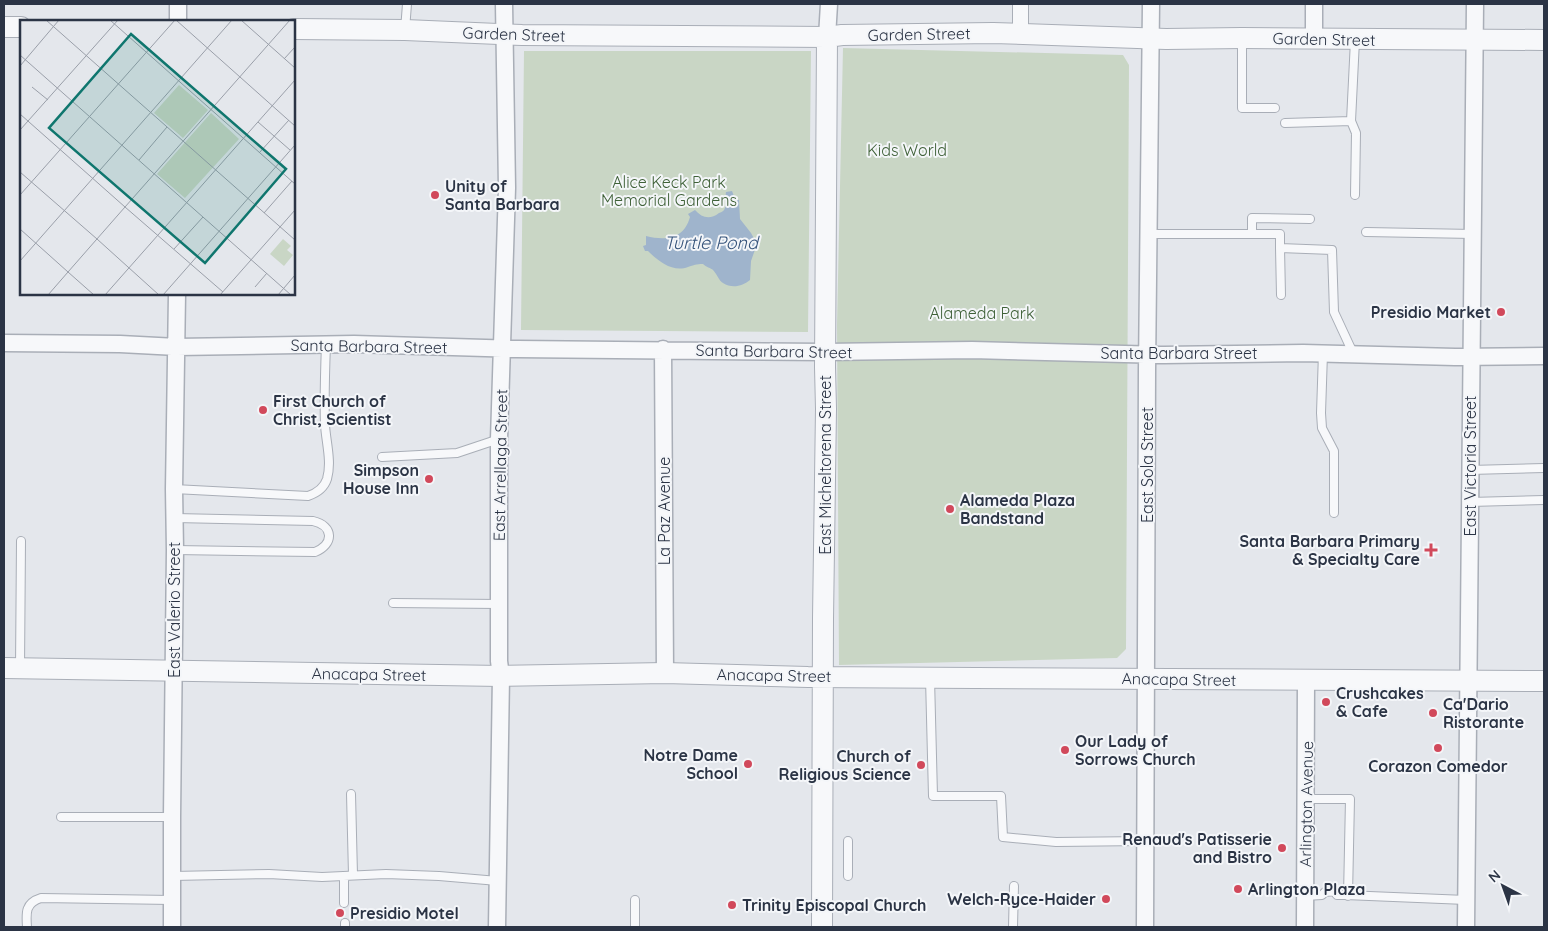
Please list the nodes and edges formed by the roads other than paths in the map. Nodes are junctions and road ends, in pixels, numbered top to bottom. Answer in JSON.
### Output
{"nodes":[{"id":1,"x":178,"y":4,"type":"edge"},
{"id":2,"x":406,"y":4,"type":"edge"},
{"id":3,"x":504,"y":4,"type":"edge"},
{"id":4,"x":829,"y":4,"type":"edge"},
{"id":5,"x":1017,"y":4,"type":"edge"},
{"id":6,"x":1024,"y":4,"type":"edge"},
{"id":7,"x":1151,"y":4,"type":"edge"},
{"id":8,"x":1314,"y":4,"type":"edge"},
{"id":9,"x":1475,"y":4,"type":"edge"},
{"id":10,"x":178,"y":20,"type":"edge"},
{"id":11,"x":4,"y":27,"type":"edge"},
{"id":12,"x":20,"y":27,"type":"edge"},
{"id":13,"x":295,"y":29,"type":"edge"},
{"id":14,"x":405,"y":30,"type":"junction"},
{"id":15,"x":504,"y":33,"type":"junction"},
{"id":16,"x":1020,"y":33,"type":"junction"},
{"id":17,"x":827,"y":37,"type":"junction"},
{"id":18,"x":1151,"y":38,"type":"junction"},
{"id":19,"x":1242,"y":38,"type":"junction"},
{"id":20,"x":1314,"y":39,"type":"junction"},
{"id":21,"x":1355,"y":39,"type":"junction"},
{"id":22,"x":1474,"y":40,"type":"junction"},
{"id":23,"x":1544,"y":40,"type":"edge"},
{"id":24,"x":1275,"y":108,"type":"dead end"},
{"id":25,"x":1351,"y":121,"type":"junction"},
{"id":26,"x":1285,"y":123,"type":"dead end"},
{"id":27,"x":1355,"y":195,"type":"dead end"},
{"id":28,"x":1310,"y":219,"type":"dead end"},
{"id":29,"x":1366,"y":232,"type":"dead end"},
{"id":30,"x":1150,"y":234,"type":"junction"},
{"id":31,"x":1252,"y":234,"type":"junction"},
{"id":32,"x":1473,"y":234,"type":"junction"},
{"id":33,"x":1280,"y":248,"type":"junction"},
{"id":34,"x":177,"y":295,"type":"edge"},
{"id":35,"x":1282,"y":295,"type":"dead end"},
{"id":36,"x":4,"y":343,"type":"edge"},
{"id":37,"x":326,"y":344,"type":"junction"},
{"id":38,"x":177,"y":347,"type":"junction"},
{"id":39,"x":503,"y":348,"type":"junction"},
{"id":40,"x":663,"y":349,"type":"junction"},
{"id":41,"x":826,"y":352,"type":"junction"},
{"id":42,"x":1323,"y":353,"type":"junction"},
{"id":43,"x":1353,"y":353,"type":"junction"},
{"id":44,"x":1148,"y":354,"type":"junction"},
{"id":45,"x":1471,"y":356,"type":"junction"},
{"id":46,"x":1544,"y":356,"type":"edge"},
{"id":47,"x":500,"y":439,"type":"junction"},
{"id":48,"x":382,"y":457,"type":"dead end"},
{"id":49,"x":1544,"y":468,"type":"edge"},
{"id":50,"x":1470,"y":470,"type":"junction"},
{"id":51,"x":174,"y":489,"type":"junction"},
{"id":52,"x":1544,"y":500,"type":"edge"},
{"id":53,"x":1470,"y":502,"type":"junction"},
{"id":54,"x":1334,"y":513,"type":"dead end"},
{"id":55,"x":174,"y":518,"type":"junction"},
{"id":56,"x":21,"y":541,"type":"dead end"},
{"id":57,"x":175,"y":550,"type":"junction"},
{"id":58,"x":393,"y":603,"type":"dead end"},
{"id":59,"x":499,"y":604,"type":"junction"},
{"id":60,"x":12,"y":668,"type":"edge"},
{"id":61,"x":174,"y":672,"type":"junction"},
{"id":62,"x":665,"y":673,"type":"junction"},
{"id":63,"x":500,"y":676,"type":"junction"},
{"id":64,"x":824,"y":677,"type":"junction"},
{"id":65,"x":930,"y":677,"type":"junction"},
{"id":66,"x":1146,"y":679,"type":"junction"},
{"id":67,"x":1306,"y":680,"type":"junction"},
{"id":68,"x":1468,"y":680,"type":"junction"},
{"id":69,"x":1544,"y":681,"type":"edge"},
{"id":70,"x":351,"y":794,"type":"dead end"},
{"id":71,"x":1306,"y":799,"type":"junction"},
{"id":72,"x":61,"y":817,"type":"dead end"},
{"id":73,"x":172,"y":817,"type":"junction"},
{"id":74,"x":1145,"y":840,"type":"junction"},
{"id":75,"x":848,"y":841,"type":"dead end"},
{"id":76,"x":353,"y":875,"type":"junction"},
{"id":77,"x":173,"y":876,"type":"junction"},
{"id":78,"x":344,"y":876,"type":"junction"},
{"id":79,"x":848,"y":876,"type":"dead end"},
{"id":80,"x":498,"y":881,"type":"junction"},
{"id":81,"x":1014,"y":886,"type":"dead end"},
{"id":82,"x":1305,"y":896,"type":"junction"},
{"id":83,"x":1348,"y":896,"type":"junction"},
{"id":84,"x":172,"y":900,"type":"junction"},
{"id":85,"x":635,"y":900,"type":"dead end"},
{"id":86,"x":1466,"y":900,"type":"junction"},
{"id":87,"x":344,"y":903,"type":"dead end"},
{"id":88,"x":27,"y":927,"type":"edge"},
{"id":89,"x":172,"y":927,"type":"edge"},
{"id":90,"x":497,"y":927,"type":"edge"},
{"id":91,"x":635,"y":927,"type":"edge"},
{"id":92,"x":822,"y":927,"type":"edge"},
{"id":93,"x":1014,"y":927,"type":"edge"},
{"id":94,"x":1145,"y":927,"type":"edge"},
{"id":95,"x":1305,"y":927,"type":"edge"},
{"id":96,"x":1466,"y":927,"type":"edge"}],
"edges":[{"from":1,"to":10,"type":"street"},
{"from":2,"to":14,"type":"lane"},
{"from":3,"to":15,"type":"street","name":"East Arrellaga Street"},
{"from":4,"to":17,"type":"street","name":"East Micheltorena Street"},
{"from":5,"to":16,"type":"lane"},
{"from":6,"to":16,"type":"lane"},
{"from":7,"to":18,"type":"street","name":"East Sola Street"},
{"from":8,"to":20,"type":"street"},
{"from":9,"to":22,"type":"street","name":"East Victoria Street"},
{"from":11,"to":12,"type":"street"},
{"from":13,"to":14,"type":"street","name":"Garden Street"},
{"from":14,"to":15,"type":"street","name":"Garden Street"},
{"from":15,"to":17,"type":"street","name":"Garden Street"},
{"from":15,"to":39,"type":"street","name":"East Arrellaga Street"},
{"from":16,"to":17,"type":"street","name":"Garden Street"},
{"from":16,"to":18,"type":"street","name":"Garden Street"},
{"from":17,"to":41,"type":"street","name":"East Micheltorena Street"},
{"from":18,"to":19,"type":"street","name":"Garden Street"},
{"from":18,"to":30,"type":"street","name":"East Sola Street"},
{"from":19,"to":20,"type":"street","name":"Garden Street"},
{"from":19,"to":24,"type":"lane"},
{"from":20,"to":21,"type":"street","name":"Garden Street"},
{"from":21,"to":22,"type":"street","name":"Garden Street"},
{"from":21,"to":25,"type":"lane"},
{"from":22,"to":23,"type":"street","name":"Garden Street"},
{"from":22,"to":32,"type":"street","name":"East Victoria Street"},
{"from":25,"to":26,"type":"lane"},
{"from":25,"to":27,"type":"lane"},
{"from":28,"to":31,"type":"lane"},
{"from":29,"to":32,"type":"lane"},
{"from":30,"to":31,"type":"lane"},
{"from":30,"to":44,"type":"street","name":"East Sola Street"},
{"from":31,"to":33,"type":"lane"},
{"from":32,"to":45,"type":"street","name":"East Victoria Street"},
{"from":33,"to":35,"type":"lane"},
{"from":33,"to":43,"type":"lane"},
{"from":34,"to":38,"type":"street","name":"East Valerio Street"},
{"from":36,"to":38,"type":"street","name":"Santa Barbara Street"},
{"from":37,"to":38,"type":"street","name":"Santa Barbara Street"},
{"from":37,"to":39,"type":"street","name":"Santa Barbara Street"},
{"from":37,"to":51,"type":"lane"},
{"from":38,"to":51,"type":"street","name":"East Valerio Street"},
{"from":39,"to":40,"type":"street","name":"Santa Barbara Street"},
{"from":39,"to":47,"type":"street","name":"East Arrellaga Street"},
{"from":40,"to":41,"type":"street","name":"Santa Barbara Street"},
{"from":40,"to":62,"type":"street","name":"La Paz Avenue"},
{"from":41,"to":44,"type":"street","name":"Santa Barbara Street"},
{"from":41,"to":64,"type":"street","name":"East Micheltorena Street"},
{"from":42,"to":43,"type":"street","name":"Santa Barbara Street"},
{"from":42,"to":44,"type":"street","name":"Santa Barbara Street"},
{"from":42,"to":54,"type":"lane"},
{"from":43,"to":45,"type":"street","name":"Santa Barbara Street"},
{"from":44,"to":66,"type":"street","name":"East Sola Street"},
{"from":45,"to":46,"type":"street","name":"Santa Barbara Street"},
{"from":45,"to":50,"type":"street","name":"East Victoria Street"},
{"from":47,"to":48,"type":"lane"},
{"from":47,"to":59,"type":"street","name":"East Arrellaga Street"},
{"from":49,"to":50,"type":"lane"},
{"from":50,"to":53,"type":"street","name":"East Victoria Street"},
{"from":51,"to":55,"type":"street","name":"East Valerio Street"},
{"from":52,"to":53,"type":"lane"},
{"from":53,"to":68,"type":"street","name":"East Victoria Street"},
{"from":55,"to":57,"type":"street","name":"East Valerio Street"},
{"from":55,"to":57,"type":"lane"},
{"from":56,"to":60,"type":"lane"},
{"from":57,"to":61,"type":"street","name":"East Valerio Street"},
{"from":58,"to":59,"type":"lane"},
{"from":59,"to":63,"type":"street","name":"East Arrellaga Street"},
{"from":60,"to":61,"type":"street","name":"Anacapa Street"},
{"from":61,"to":63,"type":"street","name":"Anacapa Street"},
{"from":61,"to":73,"type":"street","name":"East Valerio Street"},
{"from":62,"to":63,"type":"street","name":"Anacapa Street"},
{"from":62,"to":64,"type":"street","name":"Anacapa Street"},
{"from":63,"to":80,"type":"street","name":"East Arrellaga Street"},
{"from":64,"to":65,"type":"street","name":"Anacapa Street"},
{"from":64,"to":92,"type":"street","name":"East Micheltorena Street"},
{"from":65,"to":66,"type":"street","name":"Anacapa Street"},
{"from":65,"to":74,"type":"lane"},
{"from":66,"to":67,"type":"street","name":"Anacapa Street"},
{"from":66,"to":74,"type":"street","name":"East Sola Street"},
{"from":67,"to":68,"type":"street","name":"Anacapa Street"},
{"from":67,"to":71,"type":"street","name":"Arlington Avenue"},
{"from":68,"to":69,"type":"street","name":"Anacapa Street"},
{"from":68,"to":86,"type":"street","name":"East Victoria Street"},
{"from":70,"to":76,"type":"lane"},
{"from":71,"to":82,"type":"street","name":"Arlington Avenue"},
{"from":71,"to":83,"type":"lane"},
{"from":72,"to":73,"type":"lane"},
{"from":73,"to":77,"type":"street","name":"East Valerio Street"},
{"from":74,"to":94,"type":"street","name":"East Sola Street"},
{"from":75,"to":79,"type":"lane"},
{"from":76,"to":78,"type":"lane"},
{"from":76,"to":80,"type":"lane"},
{"from":77,"to":78,"type":"lane"},
{"from":77,"to":84,"type":"street","name":"East Valerio Street"},
{"from":78,"to":87,"type":"lane"},
{"from":80,"to":90,"type":"street","name":"East Arrellaga Street"},
{"from":81,"to":93,"type":"lane"},
{"from":82,"to":83,"type":"lane"},
{"from":82,"to":95,"type":"street","name":"Arlington Avenue"},
{"from":83,"to":86,"type":"lane"},
{"from":84,"to":88,"type":"lane"},
{"from":84,"to":89,"type":"street","name":"East Valerio Street"},
{"from":85,"to":91,"type":"lane"},
{"from":86,"to":96,"type":"street","name":"East Victoria Street"}]}
